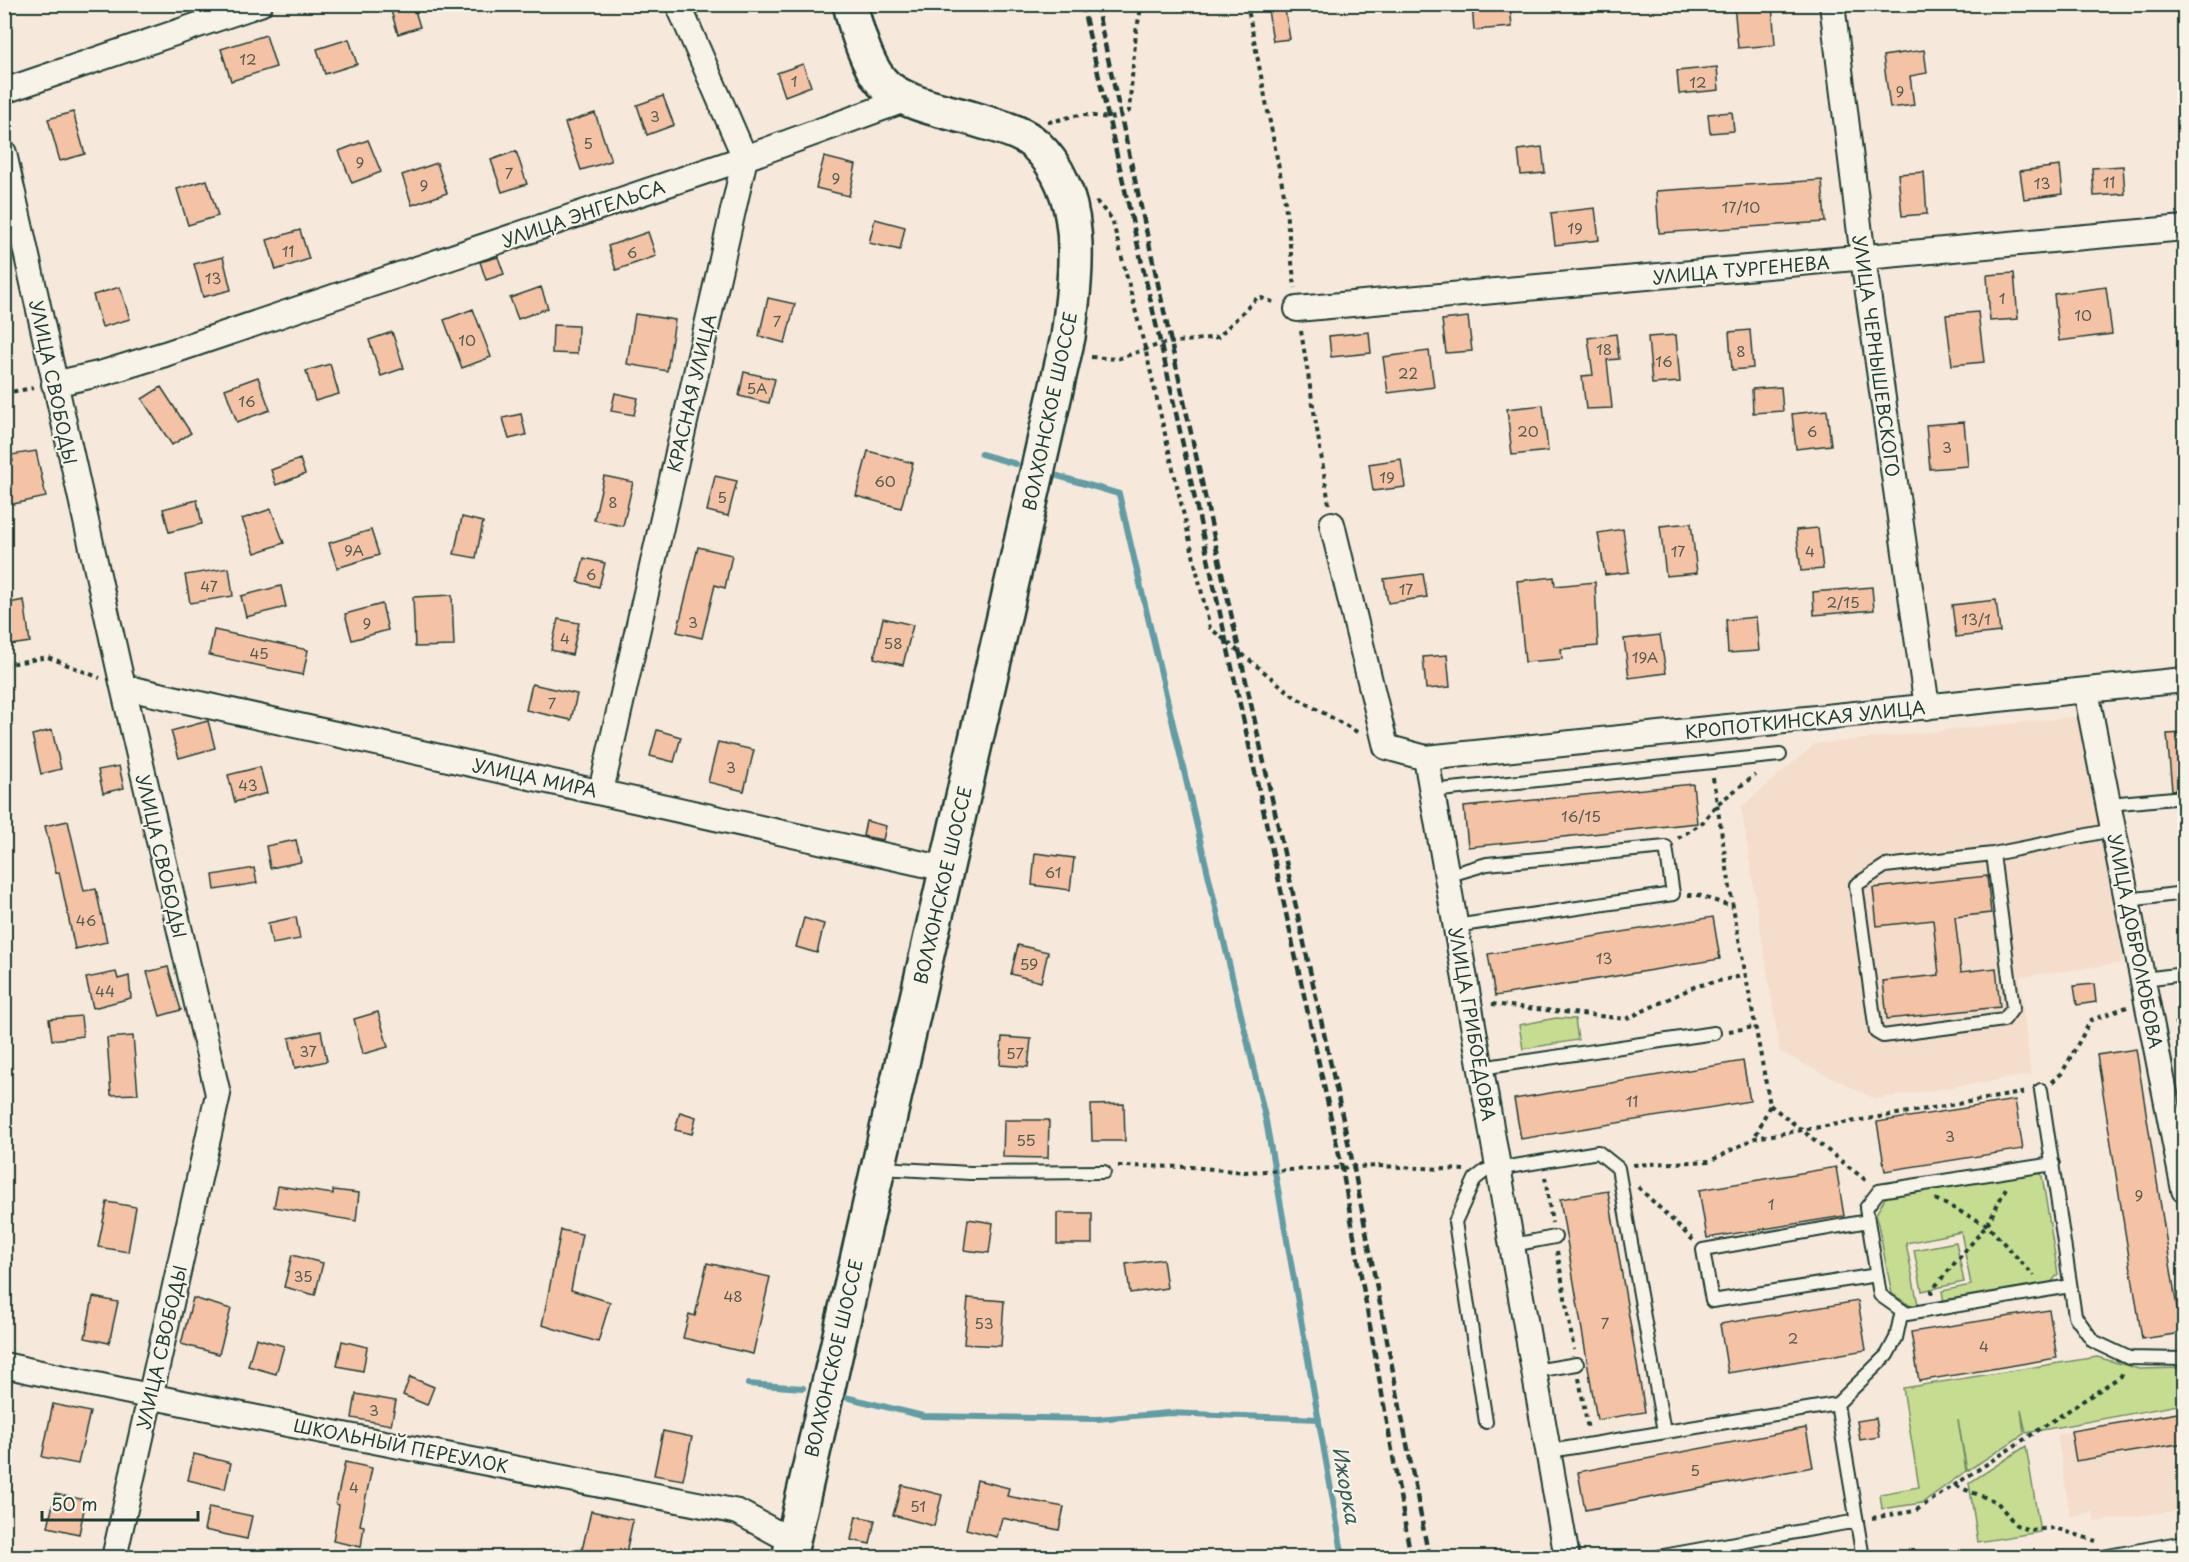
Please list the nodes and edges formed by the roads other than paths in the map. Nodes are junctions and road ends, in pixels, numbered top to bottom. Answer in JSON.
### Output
{"nodes":[{"id":1,"x":261,"y":4,"type":"edge"},
{"id":2,"x":678,"y":4,"type":"edge"},
{"id":3,"x":850,"y":4,"type":"edge"},
{"id":4,"x":1832,"y":4,"type":"edge"},
{"id":5,"x":4,"y":91,"type":"edge"},
{"id":6,"x":907,"y":99,"type":"junction"},
{"id":7,"x":4,"y":153,"type":"edge"},
{"id":8,"x":745,"y":158,"type":"junction"},
{"id":9,"x":2184,"y":228,"type":"edge"},
{"id":10,"x":1863,"y":258,"type":"junction"},
{"id":11,"x":1297,"y":309,"type":"road end"},
{"id":12,"x":54,"y":384,"type":"junction"},
{"id":13,"x":1332,"y":524,"type":"road end"},
{"id":14,"x":2184,"y":680,"type":"edge"},
{"id":15,"x":123,"y":687,"type":"junction"},
{"id":16,"x":2086,"y":692,"type":"junction"},
{"id":17,"x":1926,"y":707,"type":"junction"},
{"id":18,"x":1780,"y":755,"type":"road end"},
{"id":19,"x":1426,"y":758,"type":"junction"},
{"id":20,"x":601,"y":791,"type":"junction"},
{"id":21,"x":1431,"y":791,"type":"junction"},
{"id":22,"x":2184,"y":796,"type":"edge"},
{"id":23,"x":2111,"y":815,"type":"junction"},
{"id":24,"x":1993,"y":854,"type":"junction"},
{"id":25,"x":946,"y":869,"type":"junction"},
{"id":26,"x":1446,"y":876,"type":"junction"},
{"id":27,"x":2184,"y":893,"type":"edge"},
{"id":28,"x":2128,"y":900,"type":"junction"},
{"id":29,"x":1455,"y":926,"type":"junction"},
{"id":30,"x":2184,"y":974,"type":"edge"},
{"id":31,"x":2146,"y":989,"type":"junction"},
{"id":32,"x":1714,"y":1033,"type":"road end"},
{"id":33,"x":1481,"y":1068,"type":"junction"},
{"id":34,"x":2041,"y":1090,"type":"road end"},
{"id":35,"x":2053,"y":1164,"type":"junction"},
{"id":36,"x":877,"y":1168,"type":"junction"},
{"id":37,"x":1492,"y":1170,"type":"junction"},
{"id":38,"x":1104,"y":1172,"type":"road end"},
{"id":39,"x":2184,"y":1190,"type":"edge"},
{"id":40,"x":1868,"y":1221,"type":"junction"},
{"id":41,"x":1555,"y":1238,"type":"road end"},
{"id":42,"x":1513,"y":1245,"type":"junction"},
{"id":43,"x":1877,"y":1275,"type":"junction"},
{"id":44,"x":2070,"y":1286,"type":"junction"},
{"id":45,"x":1902,"y":1310,"type":"junction"},
{"id":46,"x":2184,"y":1359,"type":"edge"},
{"id":47,"x":1577,"y":1364,"type":"road end"},
{"id":48,"x":4,"y":1365,"type":"edge"},
{"id":49,"x":1535,"y":1371,"type":"junction"},
{"id":50,"x":150,"y":1397,"type":"junction"},
{"id":51,"x":1837,"y":1404,"type":"junction"},
{"id":52,"x":1486,"y":1422,"type":"dead end"},
{"id":53,"x":1664,"y":1432,"type":"junction"},
{"id":54,"x":1550,"y":1451,"type":"junction"},
{"id":55,"x":1857,"y":1521,"type":"junction"},
{"id":56,"x":2184,"y":1542,"type":"edge"},
{"id":57,"x":790,"y":1549,"type":"edge"},
{"id":58,"x":114,"y":1557,"type":"edge"},
{"id":59,"x":1567,"y":1557,"type":"edge"},
{"id":60,"x":1652,"y":1557,"type":"edge"},
{"id":61,"x":1863,"y":1557,"type":"edge"},
{"id":62,"x":2097,"y":1557,"type":"edge"}],
"edges":[{"from":1,"to":5,"type":"street"},
{"from":2,"to":8,"type":"street"},
{"from":3,"to":6,"type":"street"},
{"from":4,"to":10,"type":"street","name":"УЛИЦА ЧЕРНЫШЕВСКОГО"},
{"from":6,"to":8,"type":"street","name":"УЛИЦА ЭНГЕЛЬСА"},
{"from":6,"to":25,"type":"street","name":"ВОЛХОНСКОЕ ШОССЕ"},
{"from":7,"to":12,"type":"street","name":"УЛИЦА СВОБОДЫ"},
{"from":8,"to":12,"type":"street","name":"УЛИЦА ЭНГЕЛЬСА"},
{"from":8,"to":20,"type":"street","name":"КРАСНАЯ УЛИЦА"},
{"from":9,"to":10,"type":"street","name":"УЛИЦА ТУРГЕНЕВА"},
{"from":10,"to":11,"type":"street","name":"УЛИЦА ТУРГЕНЕВА"},
{"from":10,"to":17,"type":"street","name":"УЛИЦА ЧЕРНЫШЕВСКОГО"},
{"from":12,"to":15,"type":"street","name":"УЛИЦА СВОБОДЫ"},
{"from":13,"to":19,"type":"street"},
{"from":14,"to":16,"type":"street","name":"КРОПОТКИНСКАЯ УЛИЦА"},
{"from":15,"to":20,"type":"street","name":"УЛИЦА МИРА"},
{"from":15,"to":50,"type":"street","name":"УЛИЦА СВОБОДЫ"},
{"from":16,"to":17,"type":"street","name":"КРОПОТКИНСКАЯ УЛИЦА"},
{"from":16,"to":23,"type":"street","name":"УЛИЦА ДОБРОЛЮБОВА"},
{"from":17,"to":19,"type":"street","name":"КРОПОТКИНСКАЯ УЛИЦА"},
{"from":18,"to":21,"type":"lane"},
{"from":19,"to":21,"type":"street","name":"УЛИЦА ГРИБОЕДОВА"},
{"from":20,"to":25,"type":"street","name":"УЛИЦА МИРА"},
{"from":21,"to":26,"type":"street","name":"УЛИЦА ГРИБОЕДОВА"},
{"from":22,"to":23,"type":"lane"},
{"from":23,"to":24,"type":"lane"},
{"from":23,"to":28,"type":"street","name":"УЛИЦА ДОБРОЛЮБОВА"},
{"from":24,"to":24,"type":"lane"},
{"from":25,"to":36,"type":"street","name":"ВОЛХОНСКОЕ ШОССЕ"},
{"from":26,"to":29,"type":"street","name":"УЛИЦА ГРИБОЕДОВА"},
{"from":26,"to":29,"type":"lane"},
{"from":27,"to":28,"type":"lane"},
{"from":28,"to":31,"type":"street","name":"УЛИЦА ДОБРОЛЮБОВА"},
{"from":29,"to":33,"type":"street","name":"УЛИЦА ГРИБОЕДОВА"},
{"from":30,"to":31,"type":"lane"},
{"from":31,"to":39,"type":"street","name":"УЛИЦА ДОБРОЛЮБОВА"},
{"from":32,"to":33,"type":"lane"},
{"from":33,"to":37,"type":"street","name":"УЛИЦА ГРИБОЕДОВА"},
{"from":34,"to":35,"type":"lane"},
{"from":35,"to":40,"type":"lane"},
{"from":35,"to":44,"type":"lane"},
{"from":36,"to":38,"type":"lane"},
{"from":36,"to":57,"type":"street","name":"ВОЛХОНСКОЕ ШОССЕ"},
{"from":37,"to":42,"type":"street","name":"УЛИЦА ГРИБОЕДОВА"},
{"from":37,"to":52,"type":"lane"},
{"from":37,"to":53,"type":"lane"},
{"from":40,"to":43,"type":"lane"},
{"from":40,"to":43,"type":"lane"},
{"from":41,"to":42,"type":"lane"},
{"from":42,"to":49,"type":"street","name":"УЛИЦА ГРИБОЕДОВА"},
{"from":43,"to":45,"type":"lane"},
{"from":44,"to":45,"type":"lane"},
{"from":44,"to":46,"type":"lane"},
{"from":45,"to":51,"type":"lane"},
{"from":47,"to":49,"type":"lane"},
{"from":48,"to":50,"type":"street","name":"ШКОЛЬНЫЙ ПЕРЕУЛОК"},
{"from":49,"to":54,"type":"street","name":"УЛИЦА ГРИБОЕДОВА"},
{"from":50,"to":57,"type":"street","name":"ШКОЛЬНЫЙ ПЕРЕУЛОК"},
{"from":50,"to":58,"type":"street","name":"УЛИЦА СВОБОДЫ"},
{"from":51,"to":53,"type":"lane"},
{"from":51,"to":55,"type":"lane"},
{"from":53,"to":54,"type":"lane"},
{"from":54,"to":59,"type":"street","name":"УЛИЦА ГРИБОЕДОВА"},
{"from":55,"to":60,"type":"lane"},
{"from":55,"to":61,"type":"lane"},
{"from":56,"to":62,"type":"lane"}]}
